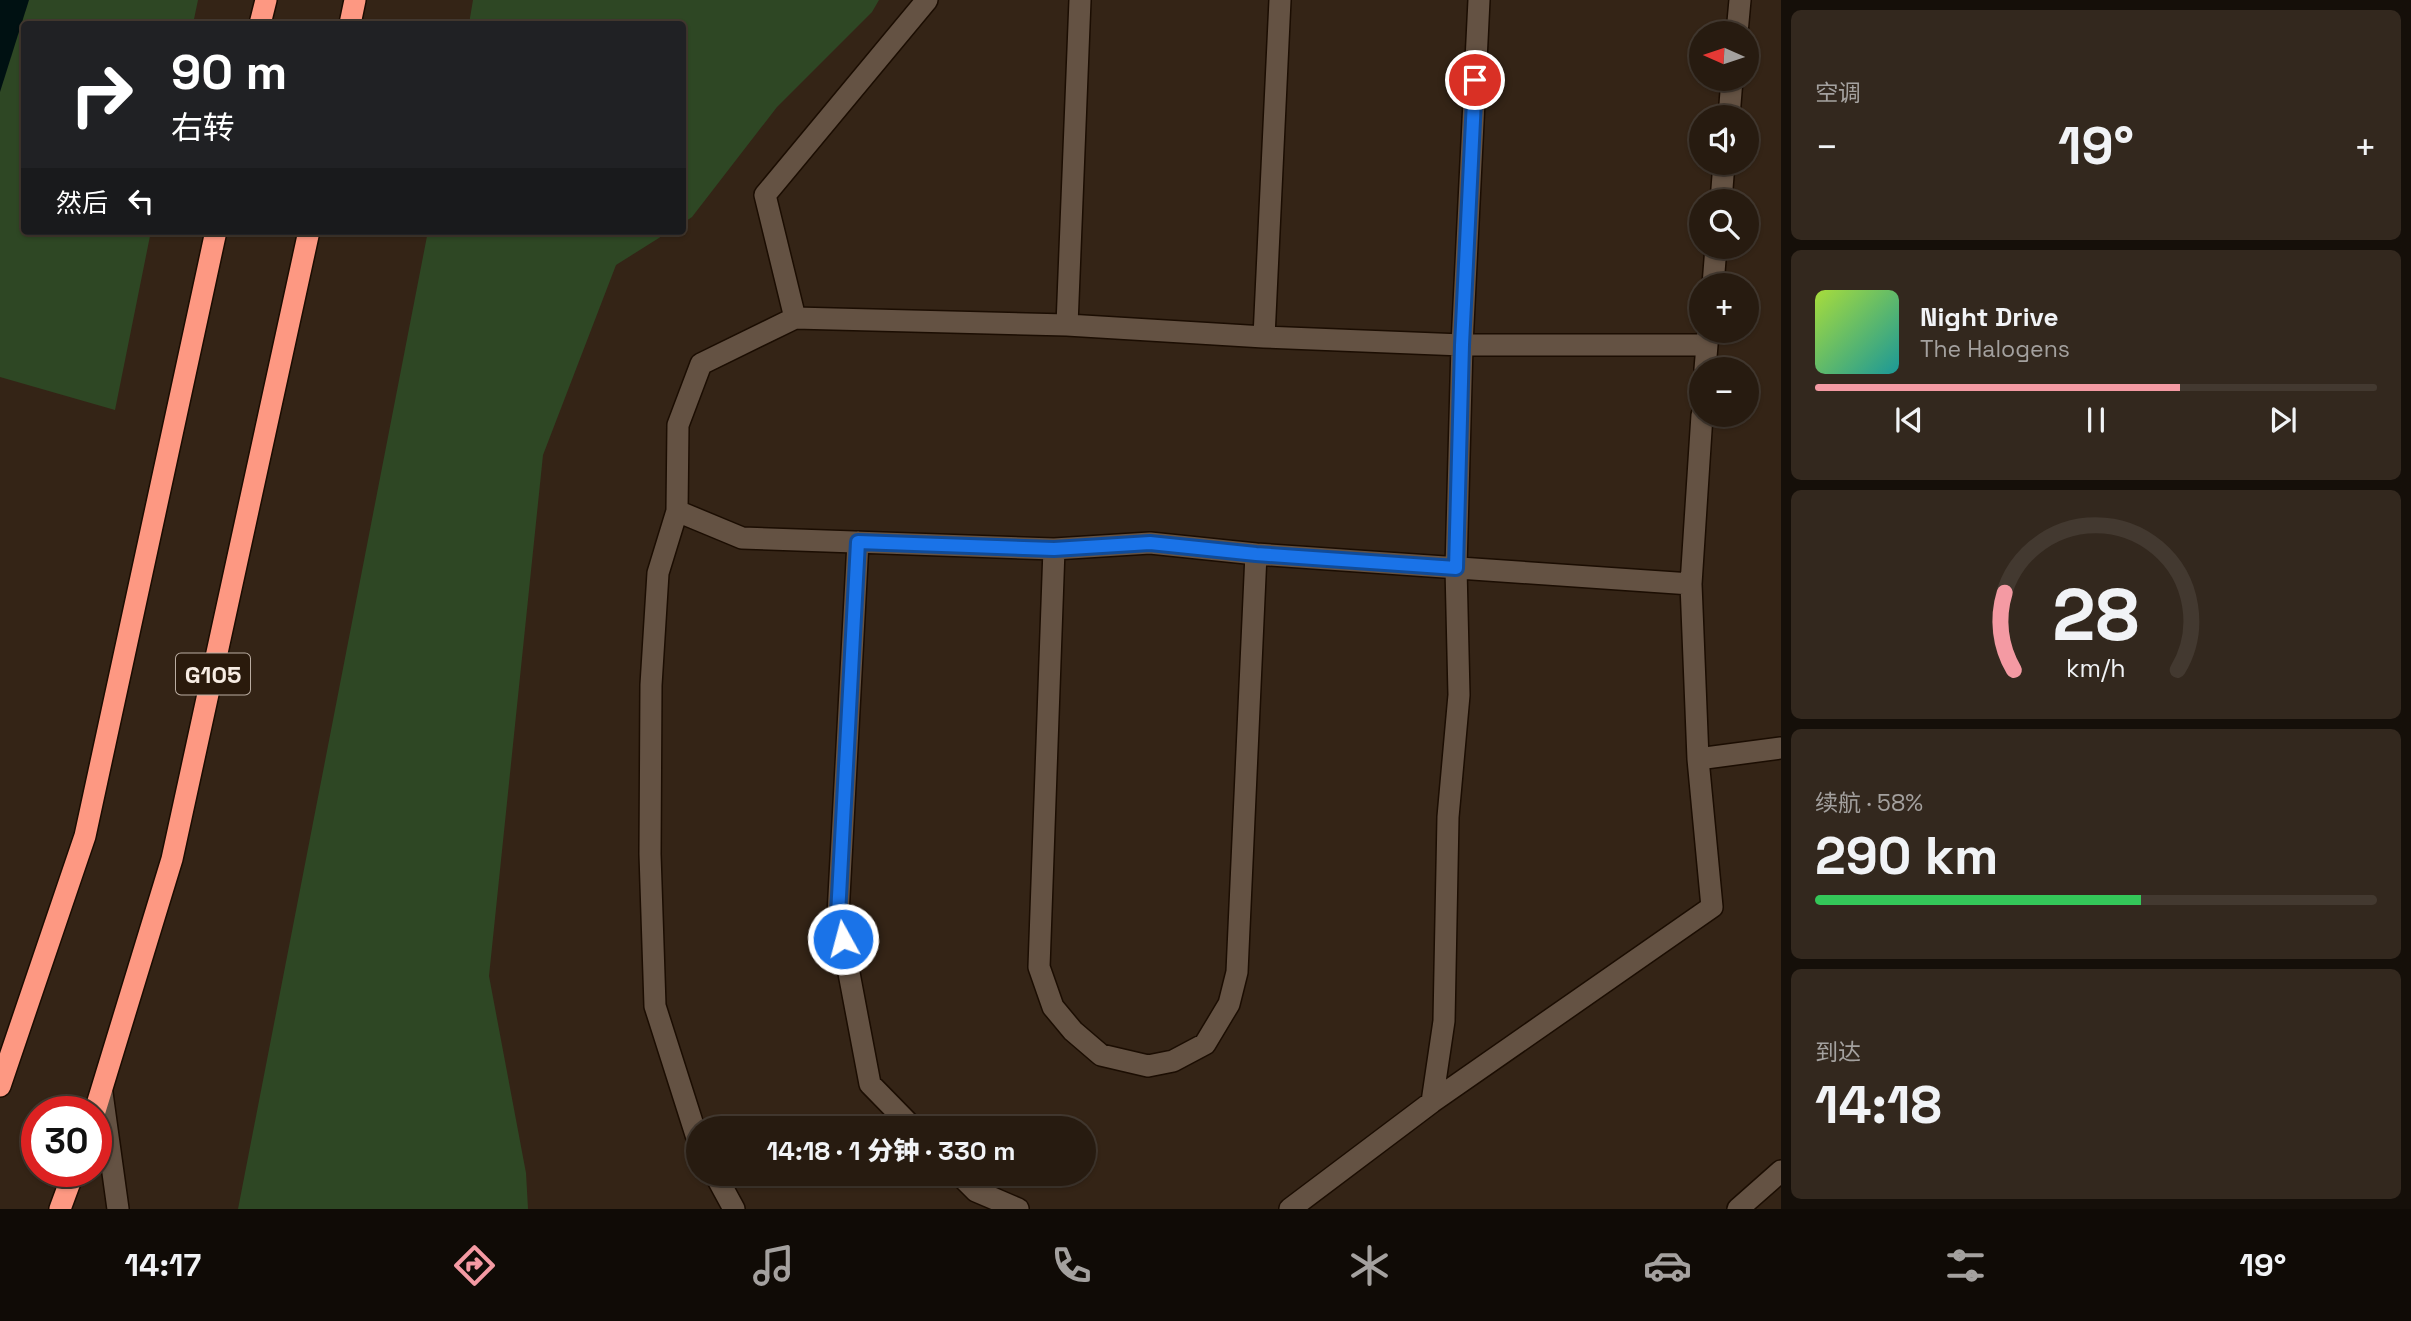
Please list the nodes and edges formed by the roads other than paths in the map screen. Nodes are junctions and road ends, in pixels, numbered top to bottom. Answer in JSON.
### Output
{"nodes":[{"id":1,"x":266,"y":0,"type":"edge"},
{"id":2,"x":355,"y":0,"type":"edge"},
{"id":3,"x":927,"y":0,"type":"edge"},
{"id":4,"x":1080,"y":0,"type":"edge"},
{"id":5,"x":1280,"y":0,"type":"edge"},
{"id":6,"x":1479,"y":0,"type":"edge"},
{"id":7,"x":1740,"y":0,"type":"edge"},
{"id":8,"x":261,"y":21,"type":"edge"},
{"id":9,"x":352,"y":21,"type":"edge"},
{"id":10,"x":1738,"y":21,"type":"edge"},
{"id":11,"x":215,"y":235,"type":"edge"},
{"id":12,"x":308,"y":235,"type":"edge"},
{"id":13,"x":795,"y":318,"type":"junction"},
{"id":14,"x":1067,"y":325,"type":"junction"},
{"id":15,"x":1264,"y":337,"type":"junction"},
{"id":16,"x":1689,"y":339,"type":"edge"},
{"id":17,"x":1462,"y":345,"type":"junction"},
{"id":18,"x":1701,"y":427,"type":"edge"},
{"id":19,"x":677,"y":510,"type":"junction"},
{"id":20,"x":858,"y":542,"type":"junction"},
{"id":21,"x":1054,"y":549,"type":"junction"},
{"id":22,"x":1256,"y":554,"type":"junction"},
{"id":23,"x":1456,"y":568,"type":"junction"},
{"id":24,"x":1691,"y":584,"type":"junction"},
{"id":25,"x":1781,"y":748,"type":"edge"},
{"id":26,"x":1698,"y":759,"type":"junction"},
{"id":27,"x":0,"y":1086,"type":"edge"},
{"id":28,"x":101,"y":1096,"type":"edge"},
{"id":29,"x":1432,"y":1102,"type":"junction"},
{"id":30,"x":690,"y":1116,"type":"edge"},
{"id":31,"x":901,"y":1116,"type":"edge"},
{"id":32,"x":1781,"y":1171,"type":"edge"},
{"id":33,"x":112,"y":1175,"type":"edge"},
{"id":34,"x":722,"y":1186,"type":"edge"},
{"id":35,"x":971,"y":1186,"type":"edge"},
{"id":36,"x":68,"y":1187,"type":"edge"},
{"id":37,"x":60,"y":1209,"type":"edge"},
{"id":38,"x":118,"y":1209,"type":"edge"},
{"id":39,"x":734,"y":1209,"type":"edge"},
{"id":40,"x":1018,"y":1209,"type":"edge"},
{"id":41,"x":1290,"y":1209,"type":"edge"},
{"id":42,"x":1738,"y":1209,"type":"edge"}],
"edges":[{"from":1,"to":8,"type":"highway"},
{"from":2,"to":9,"type":"highway"},
{"from":3,"to":13,"type":"street"},
{"from":4,"to":14,"type":"street"},
{"from":5,"to":15,"type":"street"},
{"from":6,"to":17,"type":"street"},
{"from":7,"to":10,"type":"street"},
{"from":11,"to":27,"type":"highway"},
{"from":12,"to":28,"type":"highway","number":"G105"},
{"from":13,"to":14,"type":"street"},
{"from":13,"to":19,"type":"street"},
{"from":14,"to":15,"type":"street"},
{"from":15,"to":17,"type":"street"},
{"from":16,"to":17,"type":"street"},
{"from":17,"to":23,"type":"street"},
{"from":18,"to":24,"type":"street"},
{"from":19,"to":20,"type":"street"},
{"from":19,"to":30,"type":"street"},
{"from":20,"to":21,"type":"street"},
{"from":20,"to":31,"type":"street"},
{"from":21,"to":22,"type":"street"},
{"from":21,"to":22,"type":"street"},
{"from":22,"to":23,"type":"street"},
{"from":23,"to":24,"type":"street"},
{"from":23,"to":29,"type":"street"},
{"from":24,"to":26,"type":"street"},
{"from":25,"to":26,"type":"street"},
{"from":26,"to":29,"type":"street"},
{"from":29,"to":41,"type":"street"},
{"from":32,"to":42,"type":"street"},
{"from":33,"to":38,"type":"street"},
{"from":34,"to":39,"type":"street"},
{"from":35,"to":40,"type":"street"},
{"from":36,"to":37,"type":"highway"}]}
